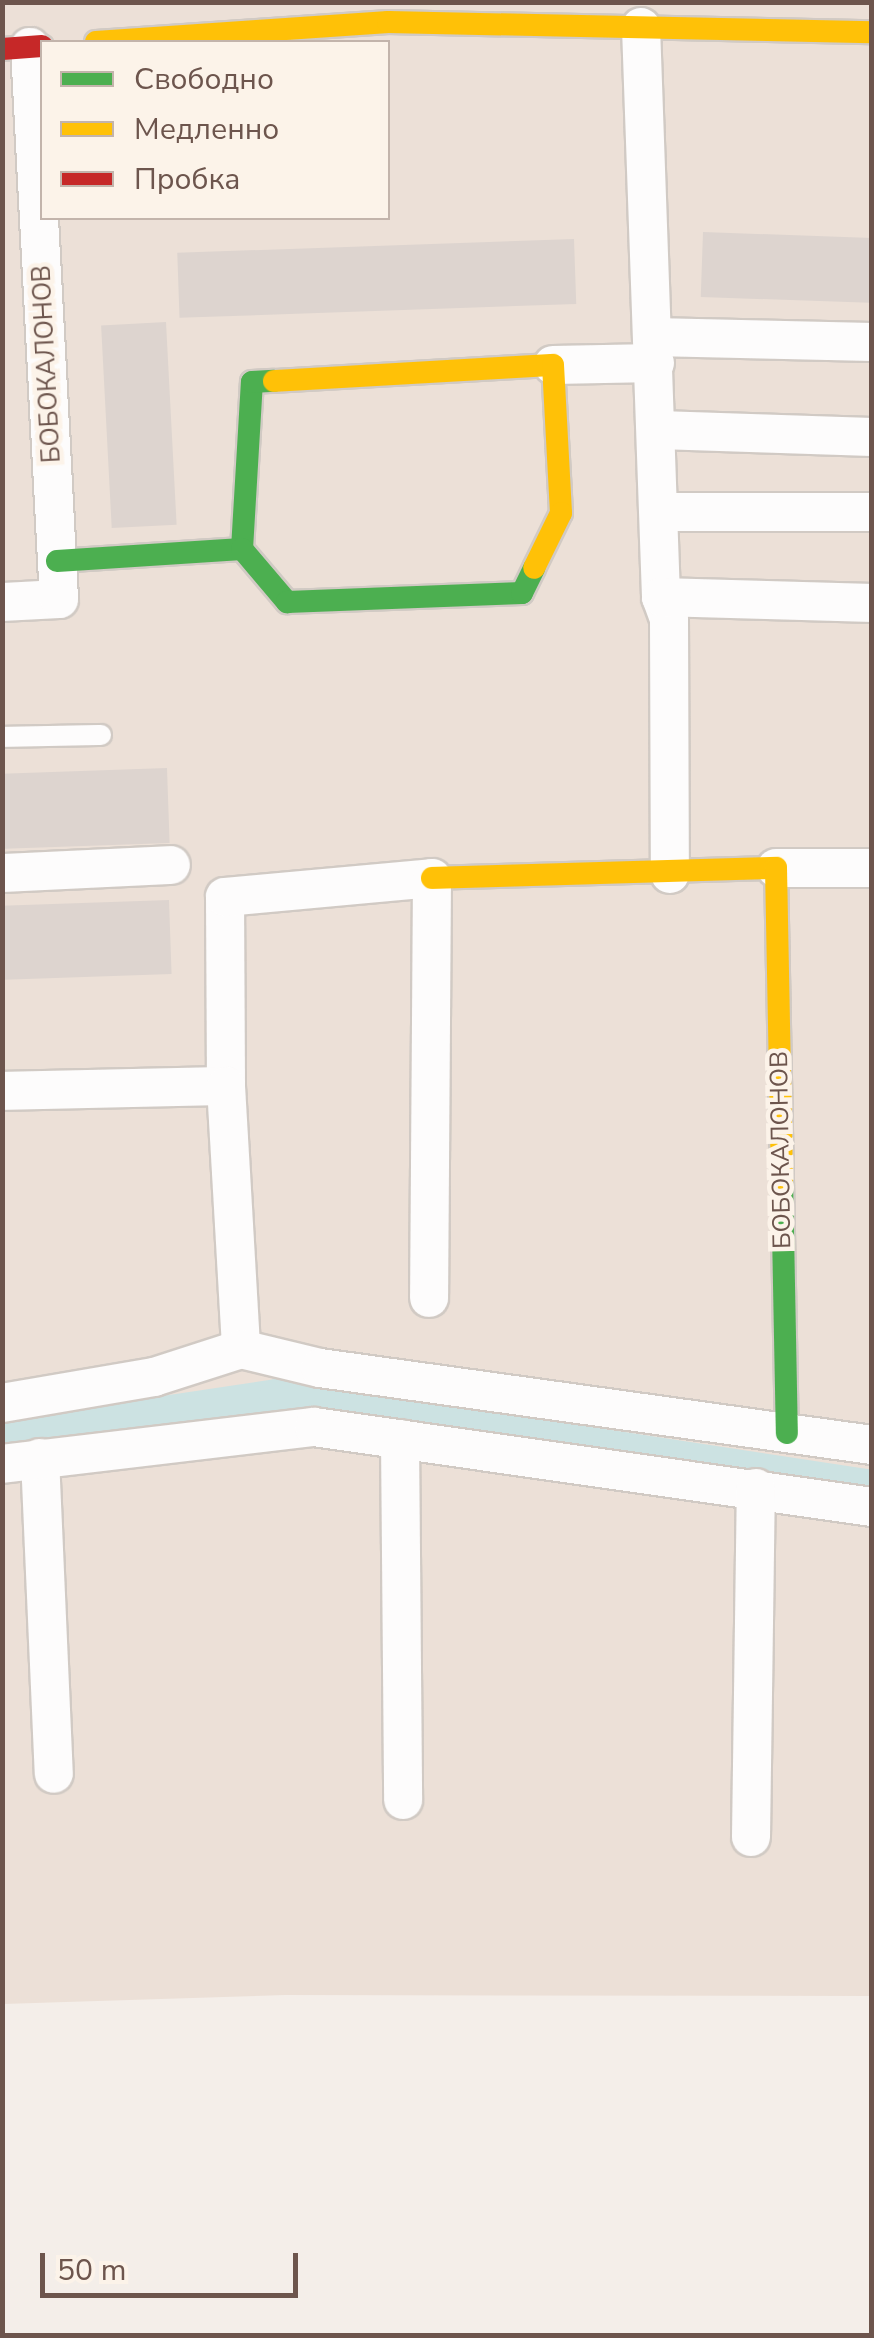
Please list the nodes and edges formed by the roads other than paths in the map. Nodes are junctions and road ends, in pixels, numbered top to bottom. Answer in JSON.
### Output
{"nodes":[{"id":1,"x":459,"y":13,"type":"edge"},
{"id":2,"x":641,"y":27,"type":"junction"},
{"id":3,"x":872,"y":32,"type":"edge"},
{"id":4,"x":121,"y":40,"type":"edge"},
{"id":5,"x":25,"y":47,"type":"edge"},
{"id":6,"x":872,"y":342,"type":"edge"},
{"id":7,"x":654,"y":350,"type":"junction"},
{"id":8,"x":553,"y":365,"type":"junction"},
{"id":9,"x":659,"y":430,"type":"junction"},
{"id":10,"x":872,"y":437,"type":"edge"},
{"id":11,"x":661,"y":512,"type":"junction"},
{"id":12,"x":872,"y":512,"type":"edge"},
{"id":13,"x":242,"y":549,"type":"junction"},
{"id":14,"x":57,"y":561,"type":"junction"},
{"id":15,"x":661,"y":597,"type":"junction"},
{"id":16,"x":2,"y":602,"type":"edge"},
{"id":17,"x":872,"y":604,"type":"edge"},
{"id":18,"x":101,"y":736,"type":"dead end"},
{"id":19,"x":2,"y":737,"type":"edge"},
{"id":20,"x":170,"y":865,"type":"dead end"},
{"id":21,"x":776,"y":868,"type":"junction"},
{"id":22,"x":872,"y":868,"type":"edge"},
{"id":23,"x":2,"y":873,"type":"edge"},
{"id":24,"x":670,"y":874,"type":"junction"},
{"id":25,"x":432,"y":878,"type":"junction"},
{"id":26,"x":226,"y":1086,"type":"junction"},
{"id":27,"x":2,"y":1091,"type":"edge"},
{"id":28,"x":429,"y":1298,"type":"dead end"},
{"id":29,"x":241,"y":1348,"type":"junction"},
{"id":30,"x":2,"y":1403,"type":"edge"},
{"id":31,"x":787,"y":1433,"type":"junction"},
{"id":32,"x":400,"y":1439,"type":"junction"},
{"id":33,"x":872,"y":1444,"type":"edge"},
{"id":34,"x":40,"y":1458,"type":"junction"},
{"id":35,"x":2,"y":1464,"type":"edge"},
{"id":36,"x":756,"y":1488,"type":"junction"},
{"id":37,"x":872,"y":1507,"type":"edge"},
{"id":38,"x":54,"y":1774,"type":"dead end"},
{"id":39,"x":402,"y":1800,"type":"dead end"},
{"id":40,"x":751,"y":1837,"type":"dead end"}],
"edges":[{"from":1,"to":2,"type":"street"},
{"from":1,"to":4,"type":"street"},
{"from":2,"to":3,"type":"street"},
{"from":2,"to":7,"type":"street"},
{"from":5,"to":14,"type":"street","name":"БОБОКАЛОНОВ"},
{"from":6,"to":7,"type":"street"},
{"from":7,"to":8,"type":"street"},
{"from":7,"to":9,"type":"street"},
{"from":8,"to":13,"type":"street"},
{"from":8,"to":13,"type":"street"},
{"from":9,"to":10,"type":"street"},
{"from":9,"to":11,"type":"street"},
{"from":11,"to":12,"type":"street"},
{"from":11,"to":15,"type":"street"},
{"from":13,"to":14,"type":"street"},
{"from":14,"to":16,"type":"street","name":"БОБОКАЛОНОВ"},
{"from":15,"to":17,"type":"street"},
{"from":15,"to":24,"type":"street"},
{"from":18,"to":19,"type":"lane"},
{"from":20,"to":23,"type":"street"},
{"from":21,"to":22,"type":"street"},
{"from":21,"to":24,"type":"street"},
{"from":21,"to":31,"type":"street","name":"БОБОКАЛОНОВ"},
{"from":24,"to":25,"type":"street"},
{"from":25,"to":26,"type":"street"},
{"from":25,"to":28,"type":"street"},
{"from":26,"to":27,"type":"street"},
{"from":26,"to":29,"type":"street"},
{"from":29,"to":30,"type":"street"},
{"from":29,"to":31,"type":"street"},
{"from":31,"to":33,"type":"street"},
{"from":32,"to":34,"type":"street"},
{"from":32,"to":36,"type":"street"},
{"from":32,"to":39,"type":"street"},
{"from":34,"to":35,"type":"street"},
{"from":34,"to":38,"type":"street"},
{"from":36,"to":37,"type":"street"},
{"from":36,"to":40,"type":"street"}]}
